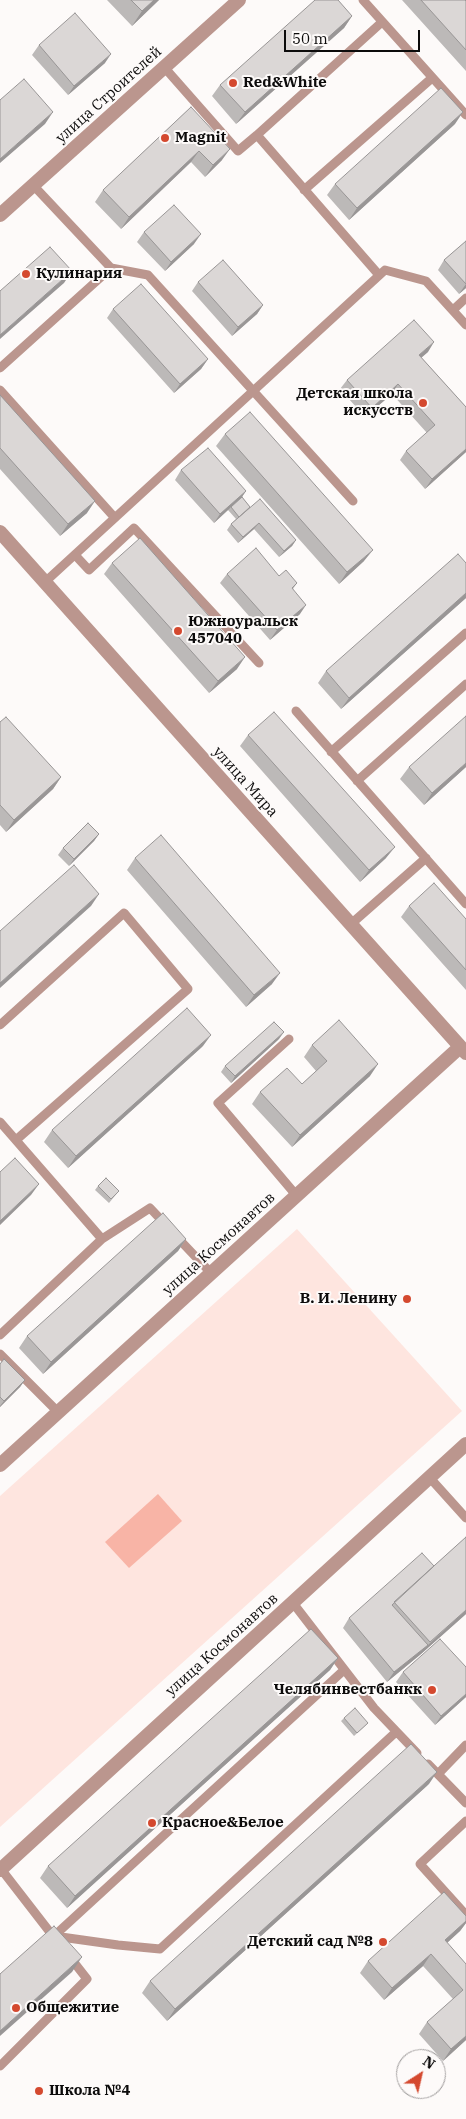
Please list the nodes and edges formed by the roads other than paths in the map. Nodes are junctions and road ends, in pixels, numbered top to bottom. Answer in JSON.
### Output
{"nodes":[{"id":1,"x":239,"y":0,"type":"edge"},
{"id":2,"x":363,"y":0,"type":"edge"},
{"id":3,"x":382,"y":22,"type":"junction"},
{"id":4,"x":164,"y":67,"type":"junction"},
{"id":5,"x":432,"y":78,"type":"junction"},
{"id":6,"x":466,"y":115,"type":"edge"},
{"id":7,"x":257,"y":135,"type":"junction"},
{"id":8,"x":33,"y":185,"type":"junction"},
{"id":9,"x":304,"y":190,"type":"junction"},
{"id":10,"x":0,"y":215,"type":"edge"},
{"id":11,"x":111,"y":268,"type":"junction"},
{"id":12,"x":379,"y":275,"type":"junction"},
{"id":13,"x":466,"y":298,"type":"edge"},
{"id":14,"x":453,"y":310,"type":"junction"},
{"id":15,"x":466,"y":325,"type":"edge"},
{"id":16,"x":0,"y":368,"type":"edge"},
{"id":17,"x":0,"y":390,"type":"edge"},
{"id":18,"x":253,"y":391,"type":"junction"},
{"id":19,"x":353,"y":502,"type":"dead end"},
{"id":20,"x":115,"y":518,"type":"junction"},
{"id":21,"x":0,"y":532,"type":"edge"},
{"id":22,"x":75,"y":555,"type":"junction"},
{"id":23,"x":45,"y":582,"type":"junction"},
{"id":24,"x":466,"y":633,"type":"edge"},
{"id":25,"x":259,"y":663,"type":"dead end"},
{"id":26,"x":466,"y":684,"type":"edge"},
{"id":27,"x":296,"y":711,"type":"dead end"},
{"id":28,"x":331,"y":752,"type":"junction"},
{"id":29,"x":357,"y":781,"type":"junction"},
{"id":30,"x":426,"y":858,"type":"junction"},
{"id":31,"x":464,"y":898,"type":"edge"},
{"id":32,"x":350,"y":924,"type":"junction"},
{"id":33,"x":0,"y":1025,"type":"edge"},
{"id":34,"x":289,"y":1039,"type":"dead end"},
{"id":35,"x":463,"y":1050,"type":"edge"},
{"id":36,"x":0,"y":1122,"type":"edge"},
{"id":37,"x":16,"y":1140,"type":"junction"},
{"id":38,"x":296,"y":1195,"type":"junction"},
{"id":39,"x":102,"y":1240,"type":"junction"},
{"id":40,"x":211,"y":1273,"type":"junction"},
{"id":41,"x":0,"y":1335,"type":"edge"},
{"id":42,"x":0,"y":1354,"type":"edge"},
{"id":43,"x":58,"y":1412,"type":"junction"},
{"id":44,"x":466,"y":1444,"type":"edge"},
{"id":45,"x":0,"y":1464,"type":"edge"},
{"id":46,"x":430,"y":1478,"type":"junction"},
{"id":47,"x":466,"y":1518,"type":"edge"},
{"id":48,"x":292,"y":1603,"type":"junction"},
{"id":49,"x":344,"y":1670,"type":"junction"},
{"id":50,"x":396,"y":1732,"type":"junction"},
{"id":51,"x":466,"y":1745,"type":"edge"},
{"id":52,"x":438,"y":1774,"type":"junction"},
{"id":53,"x":466,"y":1803,"type":"edge"},
{"id":54,"x":466,"y":1821,"type":"edge"},
{"id":55,"x":1,"y":1869,"type":"edge"},
{"id":56,"x":466,"y":1915,"type":"edge"},
{"id":57,"x":54,"y":1936,"type":"junction"},
{"id":58,"x":0,"y":2066,"type":"edge"}],
"edges":[{"from":1,"to":4,"type":"street","name":"улица Строителей"},
{"from":2,"to":3,"type":"lane"},
{"from":3,"to":5,"type":"lane"},
{"from":3,"to":7,"type":"lane"},
{"from":4,"to":7,"type":"lane"},
{"from":4,"to":8,"type":"street","name":"улица Строителей"},
{"from":5,"to":6,"type":"lane"},
{"from":5,"to":9,"type":"lane"},
{"from":7,"to":9,"type":"lane"},
{"from":8,"to":10,"type":"street","name":"улица Строителей"},
{"from":8,"to":11,"type":"lane"},
{"from":9,"to":12,"type":"lane"},
{"from":11,"to":16,"type":"lane"},
{"from":11,"to":18,"type":"lane"},
{"from":12,"to":14,"type":"lane"},
{"from":12,"to":18,"type":"lane"},
{"from":13,"to":14,"type":"lane"},
{"from":14,"to":15,"type":"lane"},
{"from":17,"to":20,"type":"lane"},
{"from":18,"to":19,"type":"lane"},
{"from":18,"to":20,"type":"lane"},
{"from":20,"to":22,"type":"lane"},
{"from":21,"to":23,"type":"street","name":"улица Мира"},
{"from":22,"to":23,"type":"lane"},
{"from":22,"to":25,"type":"lane"},
{"from":23,"to":32,"type":"street","name":"улица Мира"},
{"from":24,"to":28,"type":"lane"},
{"from":26,"to":29,"type":"lane"},
{"from":27,"to":28,"type":"lane"},
{"from":28,"to":29,"type":"lane"},
{"from":29,"to":30,"type":"lane"},
{"from":30,"to":31,"type":"lane"},
{"from":30,"to":32,"type":"lane"},
{"from":32,"to":35,"type":"street","name":"улица Мира"},
{"from":33,"to":37,"type":"lane"},
{"from":34,"to":38,"type":"lane"},
{"from":35,"to":38,"type":"street","name":"улица Космонавтов"},
{"from":36,"to":37,"type":"lane"},
{"from":37,"to":39,"type":"lane"},
{"from":38,"to":40,"type":"street","name":"улица Космонавтов"},
{"from":39,"to":40,"type":"lane"},
{"from":39,"to":41,"type":"lane"},
{"from":40,"to":43,"type":"street","name":"улица Космонавтов"},
{"from":42,"to":43,"type":"lane"},
{"from":43,"to":45,"type":"street","name":"улица Космонавтов"},
{"from":44,"to":46,"type":"street","name":"улица Космонавтов"},
{"from":46,"to":47,"type":"lane"},
{"from":46,"to":48,"type":"street","name":"улица Космонавтов"},
{"from":48,"to":49,"type":"lane"},
{"from":48,"to":55,"type":"street","name":"улица Космонавтов"},
{"from":49,"to":50,"type":"lane"},
{"from":49,"to":57,"type":"lane"},
{"from":50,"to":52,"type":"lane"},
{"from":50,"to":57,"type":"lane"},
{"from":51,"to":52,"type":"lane"},
{"from":52,"to":53,"type":"lane"},
{"from":54,"to":56,"type":"lane"},
{"from":55,"to":57,"type":"lane"},
{"from":57,"to":58,"type":"lane"}]}
